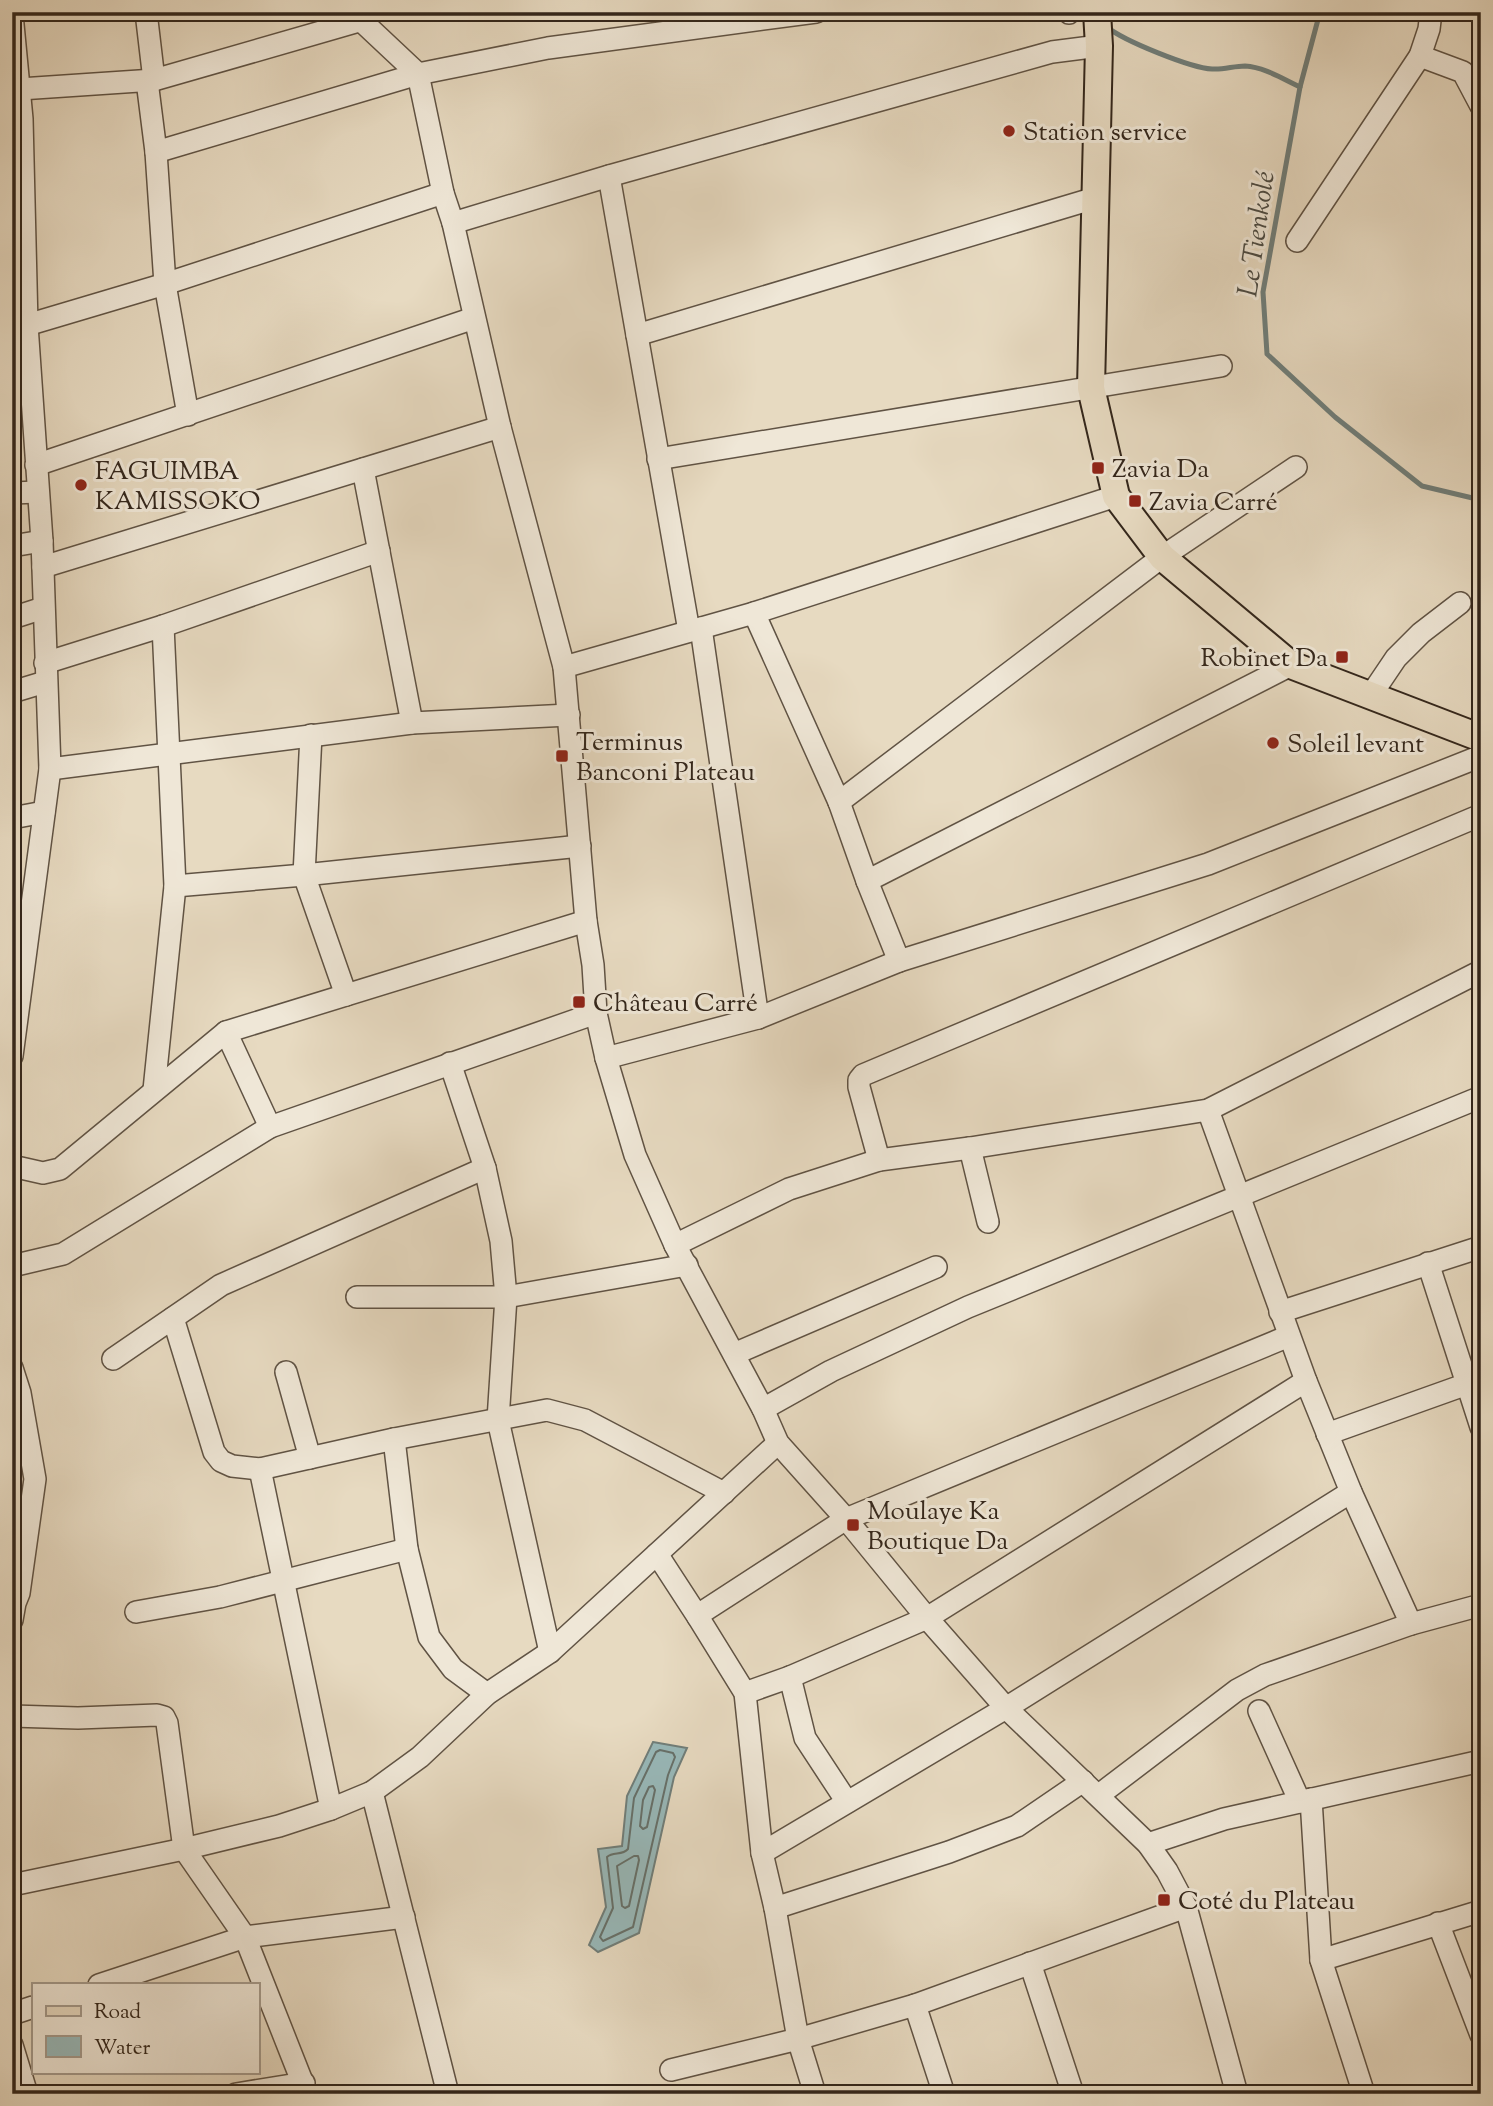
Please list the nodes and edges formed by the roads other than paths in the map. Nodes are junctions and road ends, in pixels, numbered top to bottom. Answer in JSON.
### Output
{"nodes":[{"id":1,"x":146,"y":12,"type":"edge"},
{"id":2,"x":816,"y":12,"type":"edge"},
{"id":3,"x":1097,"y":12,"type":"edge"},
{"id":4,"x":1431,"y":12,"type":"edge"},
{"id":5,"x":12,"y":13,"type":"edge"},
{"id":6,"x":355,"y":16,"type":"edge"},
{"id":7,"x":1099,"y":46,"type":"junction"},
{"id":8,"x":1420,"y":56,"type":"junction"},
{"id":9,"x":418,"y":74,"type":"junction"},
{"id":10,"x":151,"y":80,"type":"junction"},
{"id":11,"x":20,"y":89,"type":"junction"},
{"id":12,"x":1481,"y":106,"type":"edge"},
{"id":13,"x":17,"y":119,"type":"edge"},
{"id":14,"x":156,"y":152,"type":"junction"},
{"id":15,"x":609,"y":176,"type":"junction"},
{"id":16,"x":443,"y":193,"type":"junction"},
{"id":17,"x":1096,"y":198,"type":"junction"},
{"id":18,"x":453,"y":223,"type":"junction"},
{"id":19,"x":1297,"y":241,"type":"dead end"},
{"id":20,"x":19,"y":263,"type":"edge"},
{"id":21,"x":165,"y":284,"type":"junction"},
{"id":22,"x":474,"y":318,"type":"junction"},
{"id":23,"x":27,"y":325,"type":"junction"},
{"id":24,"x":637,"y":335,"type":"junction"},
{"id":25,"x":1221,"y":366,"type":"dead end"},
{"id":26,"x":22,"y":385,"type":"edge"},
{"id":27,"x":1091,"y":388,"type":"junction"},
{"id":28,"x":188,"y":415,"type":"junction"},
{"id":29,"x":500,"y":427,"type":"junction"},
{"id":30,"x":658,"y":458,"type":"junction"},
{"id":31,"x":36,"y":465,"type":"junction"},
{"id":32,"x":1296,"y":467,"type":"dead end"},
{"id":33,"x":363,"y":470,"type":"junction"},
{"id":34,"x":38,"y":492,"type":"junction"},
{"id":35,"x":12,"y":493,"type":"edge"},
{"id":36,"x":1116,"y":496,"type":"junction"},
{"id":37,"x":42,"y":541,"type":"junction"},
{"id":38,"x":12,"y":546,"type":"edge"},
{"id":39,"x":379,"y":551,"type":"junction"},
{"id":40,"x":1162,"y":557,"type":"junction"},
{"id":41,"x":43,"y":567,"type":"junction"},
{"id":42,"x":1460,"y":603,"type":"dead end"},
{"id":43,"x":43,"y":608,"type":"junction"},
{"id":44,"x":754,"y":613,"type":"junction"},
{"id":45,"x":12,"y":618,"type":"edge"},
{"id":46,"x":163,"y":626,"type":"junction"},
{"id":47,"x":695,"y":629,"type":"junction"},
{"id":48,"x":1292,"y":665,"type":"junction"},
{"id":49,"x":564,"y":667,"type":"junction"},
{"id":50,"x":45,"y":673,"type":"junction"},
{"id":51,"x":12,"y":692,"type":"edge"},
{"id":52,"x":1371,"y":695,"type":"junction"},
{"id":53,"x":569,"y":715,"type":"junction"},
{"id":54,"x":412,"y":723,"type":"junction"},
{"id":55,"x":311,"y":735,"type":"junction"},
{"id":56,"x":1481,"y":738,"type":"edge"},
{"id":57,"x":169,"y":752,"type":"junction"},
{"id":58,"x":1481,"y":756,"type":"edge"},
{"id":59,"x":50,"y":769,"type":"junction"},
{"id":60,"x":839,"y":802,"type":"junction"},
{"id":61,"x":44,"y":812,"type":"junction"},
{"id":62,"x":1481,"y":815,"type":"edge"},
{"id":63,"x":12,"y":818,"type":"edge"},
{"id":64,"x":580,"y":846,"type":"junction"},
{"id":65,"x":304,"y":875,"type":"junction"},
{"id":66,"x":867,"y":881,"type":"junction"},
{"id":67,"x":175,"y":886,"type":"junction"},
{"id":68,"x":586,"y":921,"type":"junction"},
{"id":69,"x":20,"y":933,"type":"edge"},
{"id":70,"x":899,"y":961,"type":"junction"},
{"id":71,"x":1481,"y":971,"type":"edge"},
{"id":72,"x":346,"y":995,"type":"junction"},
{"id":73,"x":596,"y":1013,"type":"junction"},
{"id":74,"x":758,"y":1018,"type":"junction"},
{"id":75,"x":226,"y":1032,"type":"junction"},
{"id":76,"x":12,"y":1056,"type":"edge"},
{"id":77,"x":606,"y":1058,"type":"junction"},
{"id":78,"x":450,"y":1063,"type":"junction"},
{"id":79,"x":154,"y":1090,"type":"junction"},
{"id":80,"x":1481,"y":1097,"type":"edge"},
{"id":81,"x":1208,"y":1110,"type":"junction"},
{"id":82,"x":270,"y":1128,"type":"junction"},
{"id":83,"x":970,"y":1148,"type":"junction"},
{"id":84,"x":879,"y":1160,"type":"junction"},
{"id":85,"x":12,"y":1166,"type":"edge"},
{"id":86,"x":485,"y":1168,"type":"junction"},
{"id":87,"x":1238,"y":1197,"type":"junction"},
{"id":88,"x":988,"y":1222,"type":"dead end"},
{"id":89,"x":675,"y":1245,"type":"junction"},
{"id":90,"x":1481,"y":1247,"type":"edge"},
{"id":91,"x":1428,"y":1263,"type":"junction"},
{"id":92,"x":687,"y":1265,"type":"junction"},
{"id":93,"x":12,"y":1266,"type":"edge"},
{"id":94,"x":936,"y":1267,"type":"dead end"},
{"id":95,"x":358,"y":1297,"type":"dead end"},
{"id":96,"x":506,"y":1297,"type":"junction"},
{"id":97,"x":1280,"y":1312,"type":"junction"},
{"id":98,"x":173,"y":1318,"type":"junction"},
{"id":99,"x":1289,"y":1336,"type":"junction"},
{"id":100,"x":734,"y":1354,"type":"junction"},
{"id":101,"x":113,"y":1359,"type":"dead end"},
{"id":102,"x":12,"y":1368,"type":"edge"},
{"id":103,"x":286,"y":1372,"type":"dead end"},
{"id":104,"x":1306,"y":1381,"type":"junction"},
{"id":105,"x":1467,"y":1384,"type":"junction"},
{"id":106,"x":763,"y":1409,"type":"junction"},
{"id":107,"x":498,"y":1420,"type":"junction"},
{"id":108,"x":1481,"y":1427,"type":"edge"},
{"id":109,"x":1327,"y":1434,"type":"junction"},
{"id":110,"x":394,"y":1439,"type":"junction"},
{"id":111,"x":778,"y":1443,"type":"junction"},
{"id":112,"x":310,"y":1458,"type":"junction"},
{"id":113,"x":260,"y":1469,"type":"junction"},
{"id":114,"x":1352,"y":1492,"type":"junction"},
{"id":115,"x":724,"y":1493,"type":"junction"},
{"id":116,"x":846,"y":1519,"type":"junction"},
{"id":117,"x":407,"y":1549,"type":"junction"},
{"id":118,"x":657,"y":1554,"type":"junction"},
{"id":119,"x":283,"y":1580,"type":"junction"},
{"id":120,"x":1481,"y":1605,"type":"edge"},
{"id":121,"x":13,"y":1608,"type":"edge"},
{"id":122,"x":136,"y":1612,"type":"dead end"},
{"id":123,"x":698,"y":1617,"type":"junction"},
{"id":124,"x":927,"y":1618,"type":"junction"},
{"id":125,"x":1410,"y":1625,"type":"junction"},
{"id":126,"x":550,"y":1651,"type":"junction"},
{"id":127,"x":790,"y":1677,"type":"junction"},
{"id":128,"x":745,"y":1693,"type":"junction"},
{"id":129,"x":487,"y":1694,"type":"junction"},
{"id":130,"x":1006,"y":1708,"type":"junction"},
{"id":131,"x":1258,"y":1711,"type":"dead end"},
{"id":132,"x":12,"y":1716,"type":"edge"},
{"id":133,"x":1481,"y":1761,"type":"edge"},
{"id":134,"x":1091,"y":1788,"type":"junction"},
{"id":135,"x":372,"y":1792,"type":"junction"},
{"id":136,"x":1305,"y":1800,"type":"junction"},
{"id":137,"x":847,"y":1802,"type":"junction"},
{"id":138,"x":331,"y":1809,"type":"junction"},
{"id":139,"x":1148,"y":1844,"type":"junction"},
{"id":140,"x":184,"y":1849,"type":"junction"},
{"id":141,"x":762,"y":1853,"type":"junction"},
{"id":142,"x":12,"y":1885,"type":"edge"},
{"id":143,"x":1186,"y":1907,"type":"junction"},
{"id":144,"x":775,"y":1908,"type":"junction"},
{"id":145,"x":1481,"y":1911,"type":"edge"},
{"id":146,"x":404,"y":1917,"type":"junction"},
{"id":147,"x":1438,"y":1923,"type":"junction"},
{"id":148,"x":245,"y":1937,"type":"junction"},
{"id":149,"x":1321,"y":1960,"type":"junction"},
{"id":150,"x":1030,"y":1963,"type":"junction"},
{"id":151,"x":105,"y":1983,"type":"edge"},
{"id":152,"x":915,"y":2005,"type":"junction"},
{"id":153,"x":32,"y":2007,"type":"edge"},
{"id":154,"x":12,"y":2014,"type":"edge"},
{"id":155,"x":1481,"y":2035,"type":"edge"},
{"id":156,"x":797,"y":2039,"type":"junction"},
{"id":157,"x":12,"y":2045,"type":"edge"},
{"id":158,"x":671,"y":2070,"type":"dead end"},
{"id":159,"x":306,"y":2088,"type":"edge"},
{"id":160,"x":27,"y":2094,"type":"edge"},
{"id":161,"x":236,"y":2094,"type":"edge"},
{"id":162,"x":448,"y":2094,"type":"edge"},
{"id":163,"x":815,"y":2094,"type":"edge"},
{"id":164,"x":944,"y":2094,"type":"edge"},
{"id":165,"x":1073,"y":2094,"type":"edge"},
{"id":166,"x":1237,"y":2094,"type":"edge"},
{"id":167,"x":1364,"y":2094,"type":"edge"}],
"edges":[{"from":1,"to":10,"type":"street"},
{"from":2,"to":9,"type":"street"},
{"from":3,"to":7,"type":"main road"},
{"from":4,"to":8,"type":"street"},
{"from":5,"to":11,"type":"street"},
{"from":6,"to":9,"type":"street"},
{"from":6,"to":10,"type":"street"},
{"from":7,"to":15,"type":"street"},
{"from":7,"to":17,"type":"main road"},
{"from":8,"to":12,"type":"street"},
{"from":8,"to":19,"type":"street"},
{"from":9,"to":14,"type":"street"},
{"from":9,"to":16,"type":"street"},
{"from":10,"to":11,"type":"street"},
{"from":10,"to":14,"type":"street"},
{"from":11,"to":13,"type":"street"},
{"from":13,"to":20,"type":"street"},
{"from":14,"to":21,"type":"street"},
{"from":15,"to":18,"type":"street"},
{"from":15,"to":24,"type":"street"},
{"from":16,"to":18,"type":"street"},
{"from":16,"to":21,"type":"street"},
{"from":17,"to":24,"type":"street"},
{"from":17,"to":27,"type":"main road"},
{"from":18,"to":22,"type":"street"},
{"from":20,"to":23,"type":"street"},
{"from":21,"to":23,"type":"street"},
{"from":21,"to":28,"type":"street"},
{"from":22,"to":28,"type":"street"},
{"from":22,"to":29,"type":"street"},
{"from":23,"to":26,"type":"street"},
{"from":24,"to":30,"type":"street"},
{"from":25,"to":27,"type":"street"},
{"from":26,"to":31,"type":"street"},
{"from":27,"to":30,"type":"street"},
{"from":27,"to":36,"type":"main road"},
{"from":28,"to":31,"type":"street"},
{"from":29,"to":33,"type":"street"},
{"from":29,"to":49,"type":"street"},
{"from":30,"to":47,"type":"street"},
{"from":31,"to":34,"type":"street"},
{"from":32,"to":40,"type":"street"},
{"from":33,"to":39,"type":"street"},
{"from":33,"to":41,"type":"street"},
{"from":34,"to":35,"type":"street"},
{"from":34,"to":37,"type":"street"},
{"from":36,"to":40,"type":"main road"},
{"from":36,"to":44,"type":"street"},
{"from":37,"to":38,"type":"street"},
{"from":37,"to":41,"type":"street"},
{"from":39,"to":46,"type":"street"},
{"from":39,"to":54,"type":"street"},
{"from":40,"to":48,"type":"main road"},
{"from":40,"to":60,"type":"street"},
{"from":41,"to":43,"type":"street"},
{"from":42,"to":52,"type":"street"},
{"from":43,"to":45,"type":"street"},
{"from":43,"to":50,"type":"street"},
{"from":44,"to":47,"type":"street"},
{"from":44,"to":60,"type":"street"},
{"from":46,"to":50,"type":"street"},
{"from":46,"to":57,"type":"street"},
{"from":47,"to":49,"type":"street"},
{"from":47,"to":74,"type":"street"},
{"from":48,"to":52,"type":"main road"},
{"from":48,"to":66,"type":"street"},
{"from":49,"to":53,"type":"street"},
{"from":50,"to":51,"type":"street"},
{"from":50,"to":59,"type":"street"},
{"from":52,"to":56,"type":"main road"},
{"from":53,"to":54,"type":"street"},
{"from":53,"to":64,"type":"street"},
{"from":54,"to":55,"type":"street"},
{"from":55,"to":57,"type":"street"},
{"from":55,"to":65,"type":"street"},
{"from":57,"to":59,"type":"street"},
{"from":57,"to":67,"type":"street"},
{"from":58,"to":70,"type":"street"},
{"from":59,"to":61,"type":"street"},
{"from":60,"to":66,"type":"street"},
{"from":61,"to":63,"type":"street"},
{"from":61,"to":69,"type":"street"},
{"from":62,"to":84,"type":"street"},
{"from":64,"to":65,"type":"street"},
{"from":64,"to":68,"type":"street"},
{"from":65,"to":67,"type":"street"},
{"from":65,"to":72,"type":"street"},
{"from":66,"to":70,"type":"street"},
{"from":67,"to":79,"type":"street"},
{"from":68,"to":72,"type":"street"},
{"from":68,"to":73,"type":"street"},
{"from":69,"to":76,"type":"street"},
{"from":70,"to":74,"type":"street"},
{"from":71,"to":81,"type":"street"},
{"from":72,"to":75,"type":"street"},
{"from":73,"to":77,"type":"street"},
{"from":73,"to":78,"type":"street"},
{"from":74,"to":77,"type":"street"},
{"from":75,"to":79,"type":"street"},
{"from":75,"to":82,"type":"street"},
{"from":77,"to":89,"type":"street"},
{"from":78,"to":82,"type":"street"},
{"from":78,"to":86,"type":"street"},
{"from":79,"to":85,"type":"street"},
{"from":80,"to":87,"type":"street"},
{"from":81,"to":83,"type":"street"},
{"from":81,"to":87,"type":"street"},
{"from":82,"to":93,"type":"street"},
{"from":83,"to":84,"type":"street"},
{"from":83,"to":88,"type":"street"},
{"from":84,"to":89,"type":"street"},
{"from":86,"to":96,"type":"street"},
{"from":86,"to":98,"type":"street"},
{"from":87,"to":97,"type":"street"},
{"from":87,"to":106,"type":"street"},
{"from":89,"to":92,"type":"street"},
{"from":90,"to":91,"type":"street"},
{"from":91,"to":97,"type":"street"},
{"from":91,"to":105,"type":"street"},
{"from":92,"to":96,"type":"street"},
{"from":92,"to":100,"type":"street"},
{"from":94,"to":100,"type":"street"},
{"from":95,"to":96,"type":"street"},
{"from":96,"to":107,"type":"street"},
{"from":97,"to":99,"type":"street"},
{"from":98,"to":101,"type":"street"},
{"from":98,"to":113,"type":"street"},
{"from":99,"to":104,"type":"street"},
{"from":99,"to":116,"type":"street"},
{"from":100,"to":106,"type":"street"},
{"from":102,"to":121,"type":"street"},
{"from":103,"to":112,"type":"street"},
{"from":104,"to":109,"type":"street"},
{"from":104,"to":124,"type":"street"},
{"from":105,"to":108,"type":"street"},
{"from":105,"to":109,"type":"street"},
{"from":106,"to":111,"type":"street"},
{"from":107,"to":110,"type":"street"},
{"from":107,"to":115,"type":"street"},
{"from":107,"to":126,"type":"street"},
{"from":109,"to":114,"type":"street"},
{"from":110,"to":112,"type":"street"},
{"from":110,"to":117,"type":"street"},
{"from":111,"to":115,"type":"street"},
{"from":111,"to":116,"type":"street"},
{"from":112,"to":113,"type":"street"},
{"from":113,"to":119,"type":"street"},
{"from":114,"to":125,"type":"street"},
{"from":114,"to":130,"type":"street"},
{"from":115,"to":118,"type":"street"},
{"from":116,"to":123,"type":"street"},
{"from":116,"to":124,"type":"street"},
{"from":117,"to":119,"type":"street"},
{"from":117,"to":129,"type":"street"},
{"from":118,"to":123,"type":"street"},
{"from":118,"to":126,"type":"street"},
{"from":119,"to":122,"type":"street"},
{"from":119,"to":138,"type":"street"},
{"from":120,"to":125,"type":"street"},
{"from":123,"to":128,"type":"street"},
{"from":124,"to":127,"type":"street"},
{"from":124,"to":130,"type":"street"},
{"from":125,"to":134,"type":"street"},
{"from":126,"to":129,"type":"street"},
{"from":127,"to":128,"type":"street"},
{"from":127,"to":137,"type":"street"},
{"from":128,"to":141,"type":"street"},
{"from":129,"to":135,"type":"street"},
{"from":130,"to":134,"type":"street"},
{"from":130,"to":137,"type":"street"},
{"from":131,"to":136,"type":"street"},
{"from":132,"to":140,"type":"street"},
{"from":133,"to":136,"type":"street"},
{"from":134,"to":139,"type":"street"},
{"from":134,"to":144,"type":"street"},
{"from":135,"to":138,"type":"street"},
{"from":135,"to":146,"type":"street"},
{"from":136,"to":139,"type":"street"},
{"from":136,"to":149,"type":"street"},
{"from":137,"to":141,"type":"street"},
{"from":138,"to":140,"type":"street"},
{"from":139,"to":143,"type":"street"},
{"from":140,"to":142,"type":"street"},
{"from":140,"to":148,"type":"street"},
{"from":141,"to":144,"type":"street"},
{"from":143,"to":150,"type":"street"},
{"from":143,"to":166,"type":"street"},
{"from":144,"to":156,"type":"street"},
{"from":145,"to":147,"type":"street"},
{"from":146,"to":148,"type":"street"},
{"from":146,"to":162,"type":"street"},
{"from":147,"to":149,"type":"street"},
{"from":147,"to":155,"type":"street"},
{"from":148,"to":151,"type":"street"},
{"from":148,"to":159,"type":"street"},
{"from":149,"to":167,"type":"street"},
{"from":150,"to":152,"type":"street"},
{"from":150,"to":165,"type":"street"},
{"from":152,"to":156,"type":"street"},
{"from":152,"to":164,"type":"street"},
{"from":153,"to":154,"type":"street"},
{"from":156,"to":158,"type":"street"},
{"from":156,"to":163,"type":"street"},
{"from":157,"to":160,"type":"street"},
{"from":159,"to":161,"type":"street"}]}
